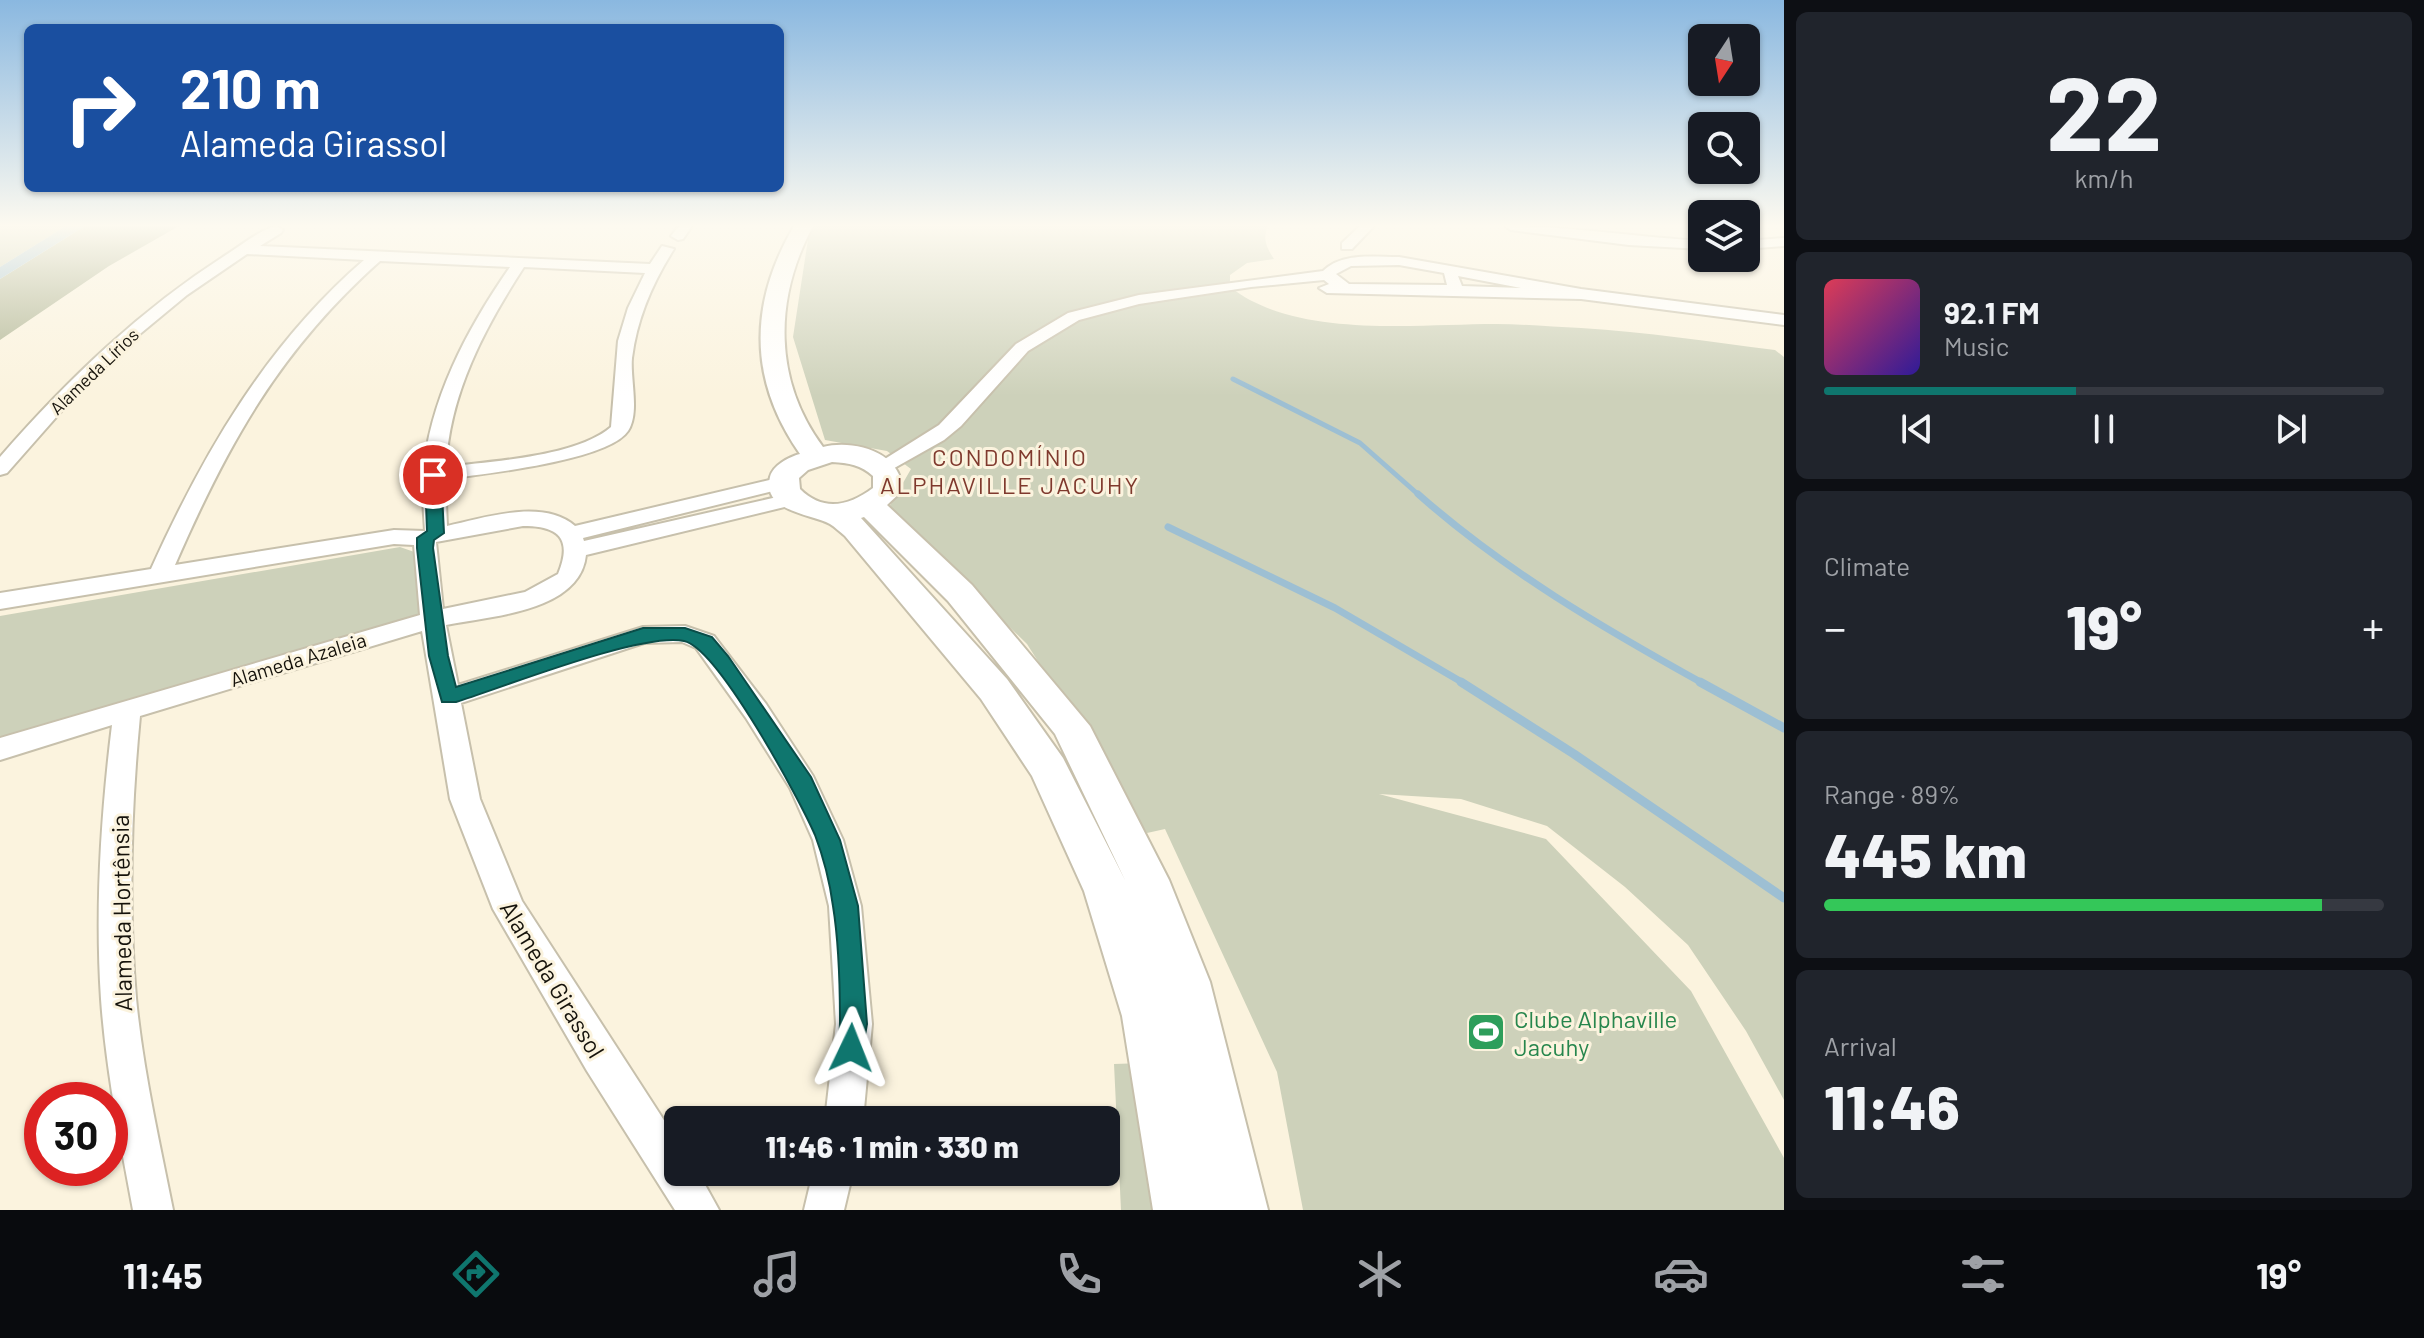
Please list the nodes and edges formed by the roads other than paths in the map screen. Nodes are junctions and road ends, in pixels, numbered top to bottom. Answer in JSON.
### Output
{"nodes":[{"id":1,"x":196,"y":282,"type":"edge"},
{"id":2,"x":347,"y":282,"type":"edge"},
{"id":3,"x":507,"y":282,"type":"edge"},
{"id":4,"x":648,"y":282,"type":"edge"},
{"id":5,"x":777,"y":282,"type":"edge"},
{"id":6,"x":1284,"y":282,"type":"edge"},
{"id":7,"x":1338,"y":282,"type":"edge"},
{"id":8,"x":1453,"y":282,"type":"edge"},
{"id":9,"x":1513,"y":282,"type":"edge"},
{"id":10,"x":1263,"y":286,"type":"junction"},
{"id":11,"x":1344,"y":287,"type":"junction"},
{"id":12,"x":1454,"y":290,"type":"junction"},
{"id":13,"x":1581,"y":294,"type":"junction"},
{"id":14,"x":1710,"y":310,"type":"junction"},
{"id":15,"x":1784,"y":311,"type":"edge"},
{"id":16,"x":1784,"y":320,"type":"edge"},
{"id":17,"x":815,"y":456,"type":"junction"},
{"id":18,"x":0,"y":469,"type":"edge"},
{"id":19,"x":433,"y":475,"type":"junction"},
{"id":20,"x":786,"y":492,"type":"junction"},
{"id":21,"x":863,"y":496,"type":"junction"},
{"id":22,"x":431,"y":536,"type":"junction"},
{"id":23,"x":572,"y":542,"type":"junction"},
{"id":24,"x":159,"y":576,"type":"junction"},
{"id":25,"x":0,"y":601,"type":"edge"},
{"id":26,"x":433,"y":619,"type":"junction"},
{"id":27,"x":449,"y":697,"type":"junction"},
{"id":28,"x":127,"y":711,"type":"junction"},
{"id":29,"x":0,"y":749,"type":"edge"},
{"id":30,"x":845,"y":1106,"type":"edge"},
{"id":31,"x":830,"y":1186,"type":"edge"},
{"id":32,"x":153,"y":1210,"type":"edge"},
{"id":33,"x":699,"y":1210,"type":"edge"},
{"id":34,"x":824,"y":1210,"type":"edge"},
{"id":35,"x":1182,"y":1210,"type":"edge"},
{"id":36,"x":1239,"y":1210,"type":"edge"}],
"edges":[{"from":1,"to":18,"type":"street","name":"Alameda Lírios"},
{"from":2,"to":24,"type":"street"},
{"from":3,"to":19,"type":"street","name":"Alameda Girassol"},
{"from":4,"to":19,"type":"street"},
{"from":5,"to":17,"type":"street"},
{"from":6,"to":10,"type":"street"},
{"from":7,"to":11,"type":"street"},
{"from":8,"to":12,"type":"street"},
{"from":9,"to":13,"type":"street"},
{"from":10,"to":11,"type":"street"},
{"from":10,"to":21,"type":"street"},
{"from":11,"to":12,"type":"street"},
{"from":12,"to":13,"type":"street"},
{"from":13,"to":14,"type":"street"},
{"from":14,"to":15,"type":"street"},
{"from":14,"to":16,"type":"street"},
{"from":17,"to":20,"type":"street"},
{"from":17,"to":21,"type":"street"},
{"from":19,"to":22,"type":"street","name":"Alameda Girassol"},
{"from":20,"to":21,"type":"street"},
{"from":20,"to":23,"type":"street"},
{"from":21,"to":35,"type":"street"},
{"from":21,"to":36,"type":"street"},
{"from":22,"to":23,"type":"street"},
{"from":22,"to":24,"type":"street"},
{"from":22,"to":26,"type":"street","name":"Alameda Girassol"},
{"from":23,"to":26,"type":"street","name":"Alameda Azaleia"},
{"from":24,"to":25,"type":"street"},
{"from":26,"to":27,"type":"street","name":"Alameda Girassol"},
{"from":26,"to":28,"type":"street","name":"Alameda Azaleia"},
{"from":27,"to":30,"type":"street"},
{"from":27,"to":33,"type":"street","name":"Alameda Girassol"},
{"from":28,"to":29,"type":"street","name":"Alameda Azaleia"},
{"from":28,"to":32,"type":"street","name":"Alameda Hortênsia"},
{"from":31,"to":34,"type":"street"}]}
